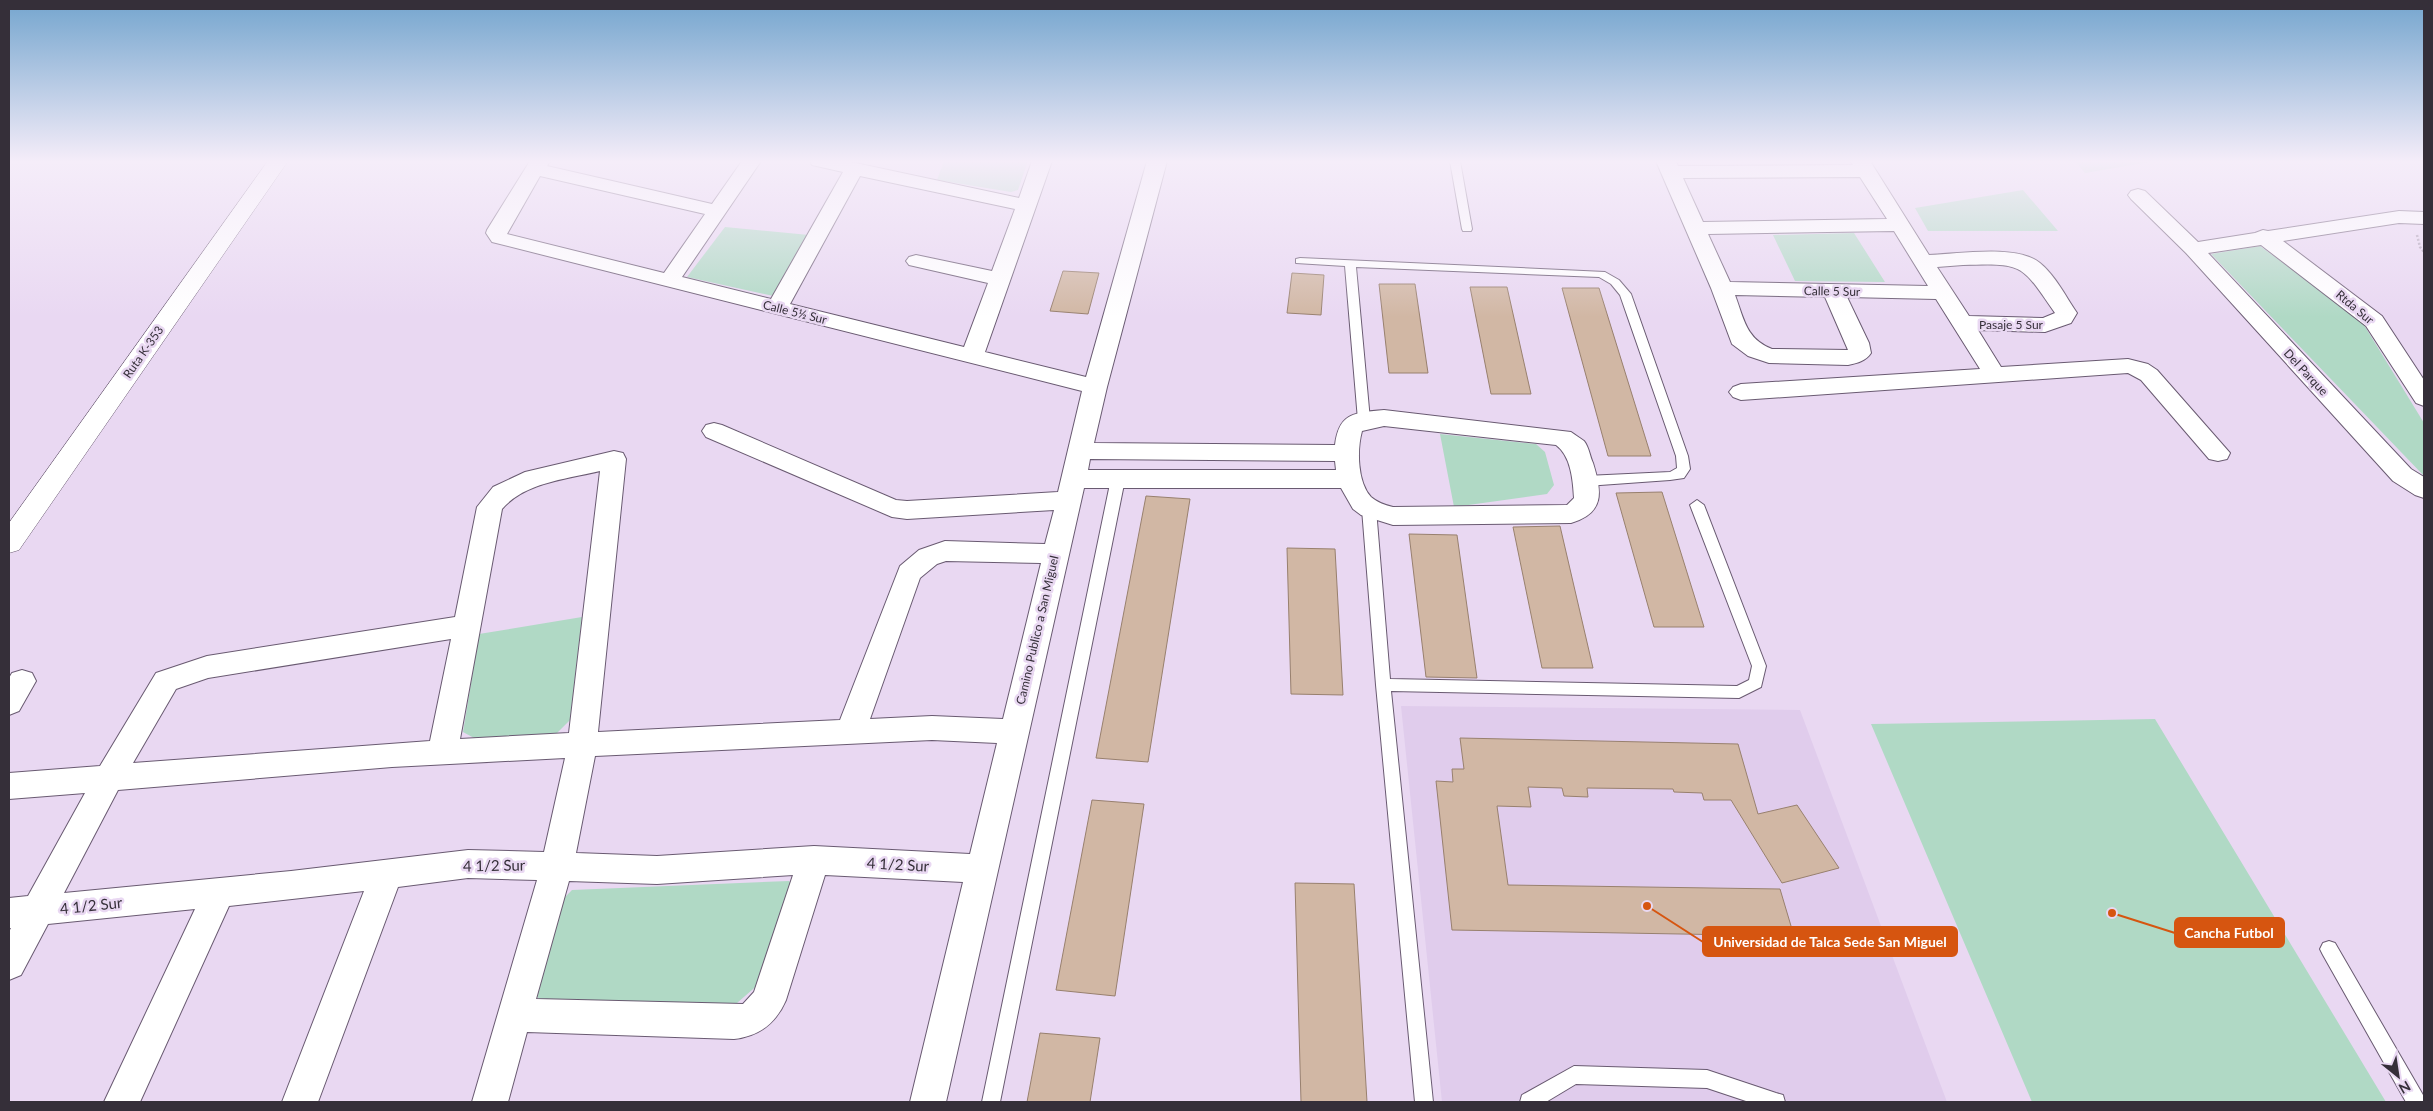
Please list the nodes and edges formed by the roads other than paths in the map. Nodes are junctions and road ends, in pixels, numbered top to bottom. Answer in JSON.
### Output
{"nodes":[{"id":1,"x":241,"y":213,"type":"edge"},
{"id":2,"x":508,"y":213,"type":"edge"},
{"id":3,"x":716,"y":213,"type":"edge"},
{"id":4,"x":830,"y":213,"type":"edge"},
{"id":5,"x":1024,"y":213,"type":"edge"},
{"id":6,"x":1142,"y":213,"type":"edge"},
{"id":7,"x":1464,"y":213,"type":"edge"},
{"id":8,"x":1688,"y":213,"type":"edge"},
{"id":9,"x":1892,"y":213,"type":"edge"},
{"id":10,"x":2156,"y":213,"type":"edge"},
{"id":11,"x":2424,"y":218,"type":"edge"},
{"id":12,"x":1900,"y":226,"type":"junction"},
{"id":13,"x":1695,"y":228,"type":"junction"},
{"id":14,"x":1467,"y":229,"type":"dead end"},
{"id":15,"x":2263,"y":236,"type":"junction"},
{"id":16,"x":2193,"y":249,"type":"junction"},
{"id":17,"x":916,"y":261,"type":"dead end"},
{"id":18,"x":1300,"y":261,"type":"dead end"},
{"id":19,"x":1923,"y":262,"type":"junction"},
{"id":20,"x":1350,"y":263,"type":"junction"},
{"id":21,"x":1000,"y":279,"type":"junction"},
{"id":22,"x":669,"y":281,"type":"junction"},
{"id":23,"x":1722,"y":288,"type":"junction"},
{"id":24,"x":1833,"y":291,"type":"junction"},
{"id":25,"x":1942,"y":293,"type":"junction"},
{"id":26,"x":777,"y":307,"type":"junction"},
{"id":27,"x":1963,"y":323,"type":"junction"},
{"id":28,"x":972,"y":356,"type":"junction"},
{"id":29,"x":1995,"y":375,"type":"junction"},
{"id":30,"x":1095,"y":386,"type":"junction"},
{"id":31,"x":1741,"y":392,"type":"dead end"},
{"id":32,"x":2424,"y":398,"type":"edge"},
{"id":33,"x":1364,"y":420,"type":"junction"},
{"id":34,"x":714,"y":431,"type":"dead end"},
{"id":35,"x":1080,"y":451,"type":"junction"},
{"id":36,"x":1347,"y":453,"type":"junction"},
{"id":37,"x":2218,"y":453,"type":"dead end"},
{"id":38,"x":1118,"y":479,"type":"junction"},
{"id":39,"x":1350,"y":479,"type":"junction"},
{"id":40,"x":1586,"y":481,"type":"junction"},
{"id":41,"x":1070,"y":489,"type":"junction"},
{"id":42,"x":2424,"y":489,"type":"edge"},
{"id":43,"x":1697,"y":505,"type":"dead end"},
{"id":44,"x":1369,"y":509,"type":"junction"},
{"id":45,"x":9,"y":543,"type":"edge"},
{"id":46,"x":1055,"y":554,"type":"junction"},
{"id":47,"x":467,"y":626,"type":"junction"},
{"id":48,"x":1383,"y":685,"type":"junction"},
{"id":49,"x":1013,"y":732,"type":"junction"},
{"id":50,"x":850,"y":733,"type":"junction"},
{"id":51,"x":582,"y":745,"type":"junction"},
{"id":52,"x":443,"y":752,"type":"junction"},
{"id":53,"x":109,"y":778,"type":"junction"},
{"id":54,"x":9,"y":786,"type":"edge"},
{"id":55,"x":814,"y":860,"type":"junction"},
{"id":56,"x":557,"y":867,"type":"junction"},
{"id":57,"x":981,"y":869,"type":"junction"},
{"id":58,"x":387,"y":872,"type":"junction"},
{"id":59,"x":219,"y":892,"type":"junction"},
{"id":60,"x":23,"y":911,"type":"edge"},
{"id":61,"x":2329,"y":949,"type":"dead end"},
{"id":62,"x":9,"y":964,"type":"edge"},
{"id":63,"x":515,"y":1015,"type":"junction"},
{"id":64,"x":122,"y":1102,"type":"edge"},
{"id":65,"x":300,"y":1102,"type":"edge"},
{"id":66,"x":490,"y":1102,"type":"edge"},
{"id":67,"x":928,"y":1102,"type":"edge"},
{"id":68,"x":991,"y":1102,"type":"edge"},
{"id":69,"x":1424,"y":1102,"type":"edge"},
{"id":70,"x":1528,"y":1102,"type":"edge"},
{"id":71,"x":1776,"y":1102,"type":"edge"},
{"id":72,"x":2416,"y":1102,"type":"edge"}],
"edges":[{"from":1,"to":45,"type":"street","name":"Ruta K-353"},
{"from":2,"to":22,"type":"street","name":"Calle 5½ Sur"},
{"from":3,"to":22,"type":"street"},
{"from":4,"to":26,"type":"street"},
{"from":5,"to":21,"type":"street"},
{"from":6,"to":30,"type":"street","name":"Camino Publico a San Miguel"},
{"from":7,"to":14,"type":"lane"},
{"from":8,"to":13,"type":"street"},
{"from":9,"to":12,"type":"street"},
{"from":10,"to":16,"type":"street","name":"Del Parque"},
{"from":11,"to":15,"type":"street"},
{"from":12,"to":13,"type":"street"},
{"from":12,"to":19,"type":"street"},
{"from":13,"to":23,"type":"street"},
{"from":15,"to":16,"type":"street"},
{"from":15,"to":32,"type":"street","name":"Rtda Sur"},
{"from":16,"to":42,"type":"street","name":"Del Parque"},
{"from":17,"to":21,"type":"street"},
{"from":18,"to":20,"type":"lane"},
{"from":19,"to":25,"type":"street"},
{"from":19,"to":27,"type":"street","name":"Pasaje 5 Sur"},
{"from":20,"to":33,"type":"lane"},
{"from":20,"to":40,"type":"lane"},
{"from":21,"to":28,"type":"street"},
{"from":22,"to":26,"type":"street","name":"Calle 5½ Sur"},
{"from":23,"to":24,"type":"street","name":"Calle 5 Sur"},
{"from":23,"to":24,"type":"street"},
{"from":24,"to":25,"type":"street","name":"Calle 5 Sur"},
{"from":25,"to":27,"type":"street"},
{"from":26,"to":28,"type":"street","name":"Calle 5½ Sur"},
{"from":27,"to":29,"type":"street"},
{"from":28,"to":30,"type":"street","name":"Calle 5½ Sur"},
{"from":29,"to":31,"type":"street"},
{"from":29,"to":37,"type":"street"},
{"from":30,"to":35,"type":"street","name":"Camino Publico a San Miguel"},
{"from":33,"to":36,"type":"street"},
{"from":33,"to":40,"type":"street"},
{"from":34,"to":41,"type":"street"},
{"from":35,"to":36,"type":"street"},
{"from":35,"to":41,"type":"street","name":"Camino Publico a San Miguel"},
{"from":36,"to":39,"type":"street"},
{"from":38,"to":39,"type":"street"},
{"from":38,"to":41,"type":"street"},
{"from":38,"to":68,"type":"lane"},
{"from":39,"to":44,"type":"street"},
{"from":40,"to":44,"type":"street"},
{"from":41,"to":46,"type":"street","name":"Camino Publico a San Miguel"},
{"from":43,"to":48,"type":"lane"},
{"from":44,"to":48,"type":"lane"},
{"from":46,"to":49,"type":"street","name":"Camino Publico a San Miguel"},
{"from":46,"to":50,"type":"street"},
{"from":47,"to":51,"type":"street"},
{"from":47,"to":52,"type":"street"},
{"from":47,"to":53,"type":"street"},
{"from":48,"to":69,"type":"lane"},
{"from":49,"to":50,"type":"street"},
{"from":49,"to":57,"type":"street","name":"Camino Publico a San Miguel"},
{"from":50,"to":51,"type":"street"},
{"from":51,"to":52,"type":"street"},
{"from":51,"to":56,"type":"street"},
{"from":52,"to":53,"type":"street"},
{"from":53,"to":54,"type":"street"},
{"from":53,"to":60,"type":"street"},
{"from":55,"to":56,"type":"street","name":"4 1/2 Sur"},
{"from":55,"to":57,"type":"street","name":"4 1/2 Sur"},
{"from":55,"to":63,"type":"street"},
{"from":56,"to":58,"type":"street","name":"4 1/2 Sur"},
{"from":56,"to":63,"type":"street"},
{"from":57,"to":67,"type":"street","name":"Camino Publico a San Miguel"},
{"from":58,"to":59,"type":"street","name":"4 1/2 Sur"},
{"from":58,"to":65,"type":"street"},
{"from":59,"to":60,"type":"street","name":"4 1/2 Sur"},
{"from":59,"to":64,"type":"street"},
{"from":60,"to":62,"type":"street"},
{"from":61,"to":72,"type":"lane"},
{"from":63,"to":66,"type":"street"},
{"from":70,"to":71,"type":"lane"}]}
